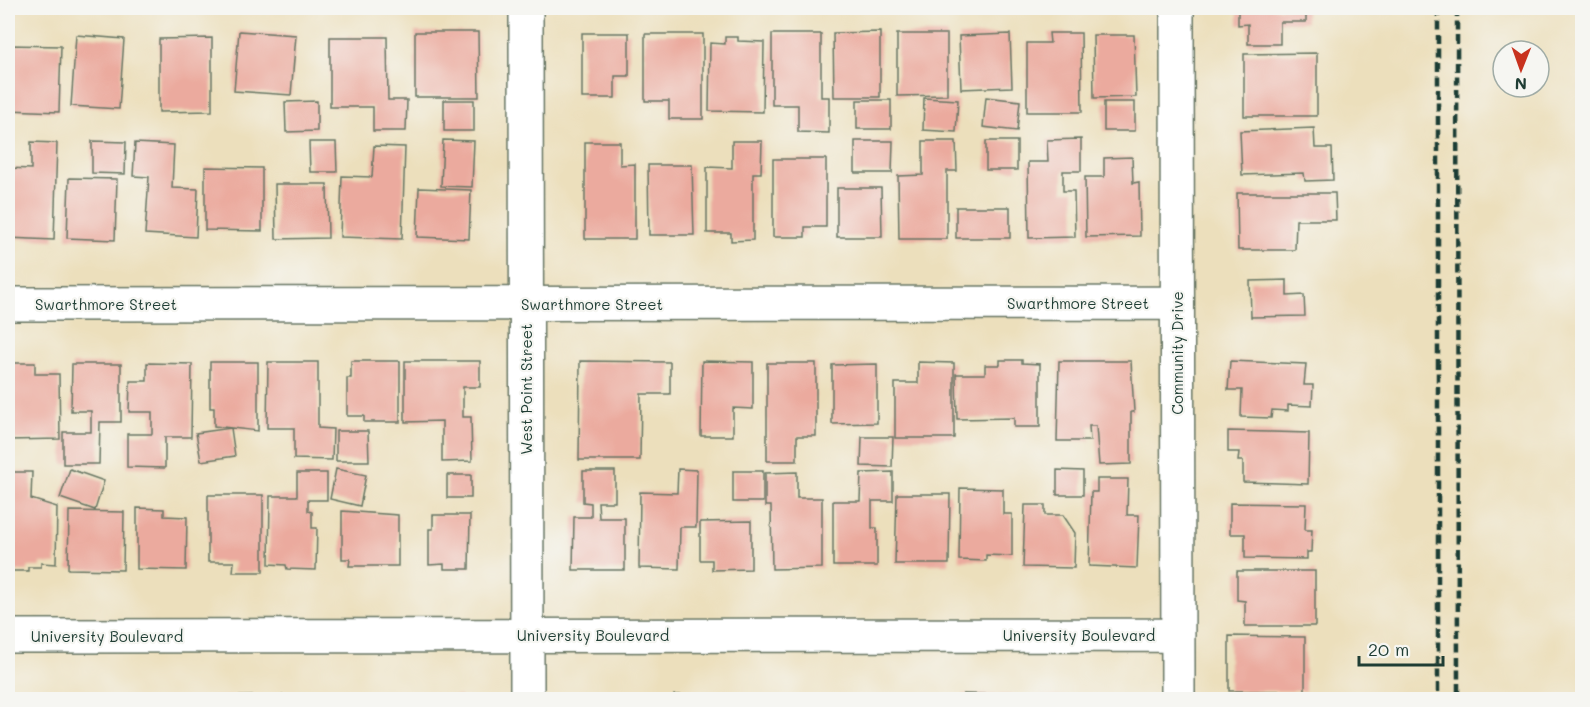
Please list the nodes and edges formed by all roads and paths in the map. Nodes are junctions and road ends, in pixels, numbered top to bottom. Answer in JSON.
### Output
{"nodes":[{"id":1,"x":526,"y":8,"type":"edge"},
{"id":2,"x":1177,"y":8,"type":"edge"},
{"id":3,"x":1177,"y":303,"type":"junction"},
{"id":4,"x":8,"y":304,"type":"edge"},
{"id":5,"x":526,"y":304,"type":"junction"},
{"id":6,"x":527,"y":635,"type":"junction"},
{"id":7,"x":1178,"y":635,"type":"junction"},
{"id":8,"x":8,"y":636,"type":"edge"},
{"id":9,"x":527,"y":699,"type":"edge"},
{"id":10,"x":1178,"y":699,"type":"edge"}],
"edges":[{"from":1,"to":5,"type":"street","name":"West Point Street"},
{"from":2,"to":3,"type":"street","name":"Community Drive"},
{"from":3,"to":5,"type":"street","name":"Swarthmore Street"},
{"from":3,"to":7,"type":"street","name":"Community Drive"},
{"from":4,"to":5,"type":"street","name":"Swarthmore Street"},
{"from":5,"to":6,"type":"street","name":"West Point Street"},
{"from":6,"to":7,"type":"street","name":"University Boulevard"},
{"from":6,"to":8,"type":"street","name":"University Boulevard"},
{"from":6,"to":9,"type":"street","name":"West Point Street"},
{"from":7,"to":10,"type":"street","name":"Community Drive"}]}
